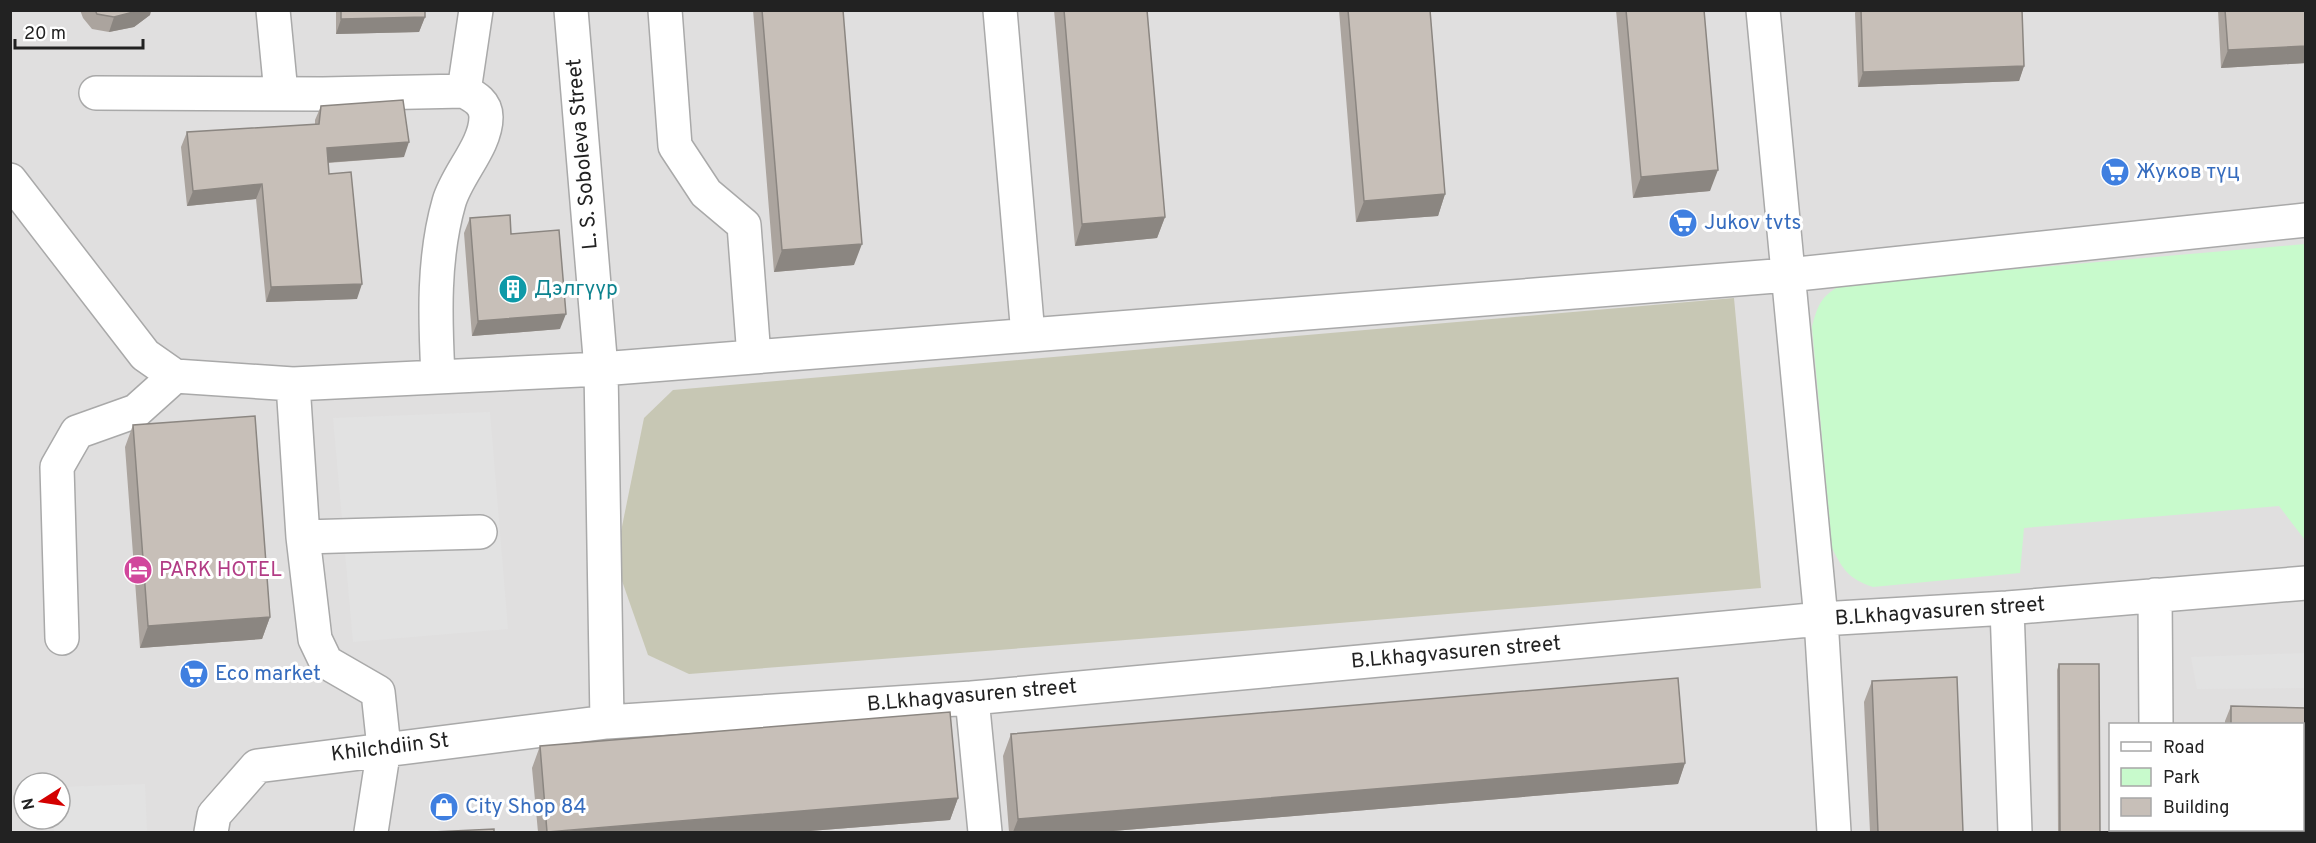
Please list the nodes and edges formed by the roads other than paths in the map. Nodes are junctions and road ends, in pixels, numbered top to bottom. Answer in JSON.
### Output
{"nodes":[{"id":1,"x":273,"y":10,"type":"edge"},
{"id":2,"x":476,"y":10,"type":"edge"},
{"id":3,"x":571,"y":10,"type":"edge"},
{"id":4,"x":665,"y":10,"type":"edge"},
{"id":5,"x":1000,"y":10,"type":"edge"},
{"id":6,"x":1763,"y":10,"type":"edge"},
{"id":7,"x":464,"y":91,"type":"junction"},
{"id":8,"x":96,"y":93,"type":"dead end"},
{"id":9,"x":281,"y":93,"type":"junction"},
{"id":10,"x":10,"y":180,"type":"edge"},
{"id":11,"x":2306,"y":220,"type":"edge"},
{"id":12,"x":1788,"y":275,"type":"junction"},
{"id":13,"x":1028,"y":336,"type":"junction"},
{"id":14,"x":754,"y":357,"type":"junction"},
{"id":15,"x":601,"y":369,"type":"junction"},
{"id":16,"x":175,"y":376,"type":"junction"},
{"id":17,"x":438,"y":376,"type":"junction"},
{"id":18,"x":294,"y":384,"type":"junction"},
{"id":19,"x":480,"y":532,"type":"dead end"},
{"id":20,"x":303,"y":537,"type":"junction"},
{"id":21,"x":2306,"y":583,"type":"edge"},
{"id":22,"x":2155,"y":595,"type":"junction"},
{"id":23,"x":2007,"y":608,"type":"junction"},
{"id":24,"x":1821,"y":619,"type":"junction"},
{"id":25,"x":62,"y":638,"type":"dead end"},
{"id":26,"x":972,"y":698,"type":"junction"},
{"id":27,"x":606,"y":722,"type":"junction"},
{"id":28,"x":2156,"y":723,"type":"edge"},
{"id":29,"x":384,"y":748,"type":"junction"},
{"id":30,"x":211,"y":832,"type":"edge"},
{"id":31,"x":371,"y":832,"type":"edge"},
{"id":32,"x":985,"y":832,"type":"edge"},
{"id":33,"x":1834,"y":832,"type":"edge"},
{"id":34,"x":2015,"y":832,"type":"edge"}],
"edges":[{"from":1,"to":9,"type":"street"},
{"from":2,"to":7,"type":"street"},
{"from":3,"to":15,"type":"street","name":"L. S. Soboleva Street"},
{"from":4,"to":14,"type":"street"},
{"from":5,"to":13,"type":"street"},
{"from":6,"to":12,"type":"street"},
{"from":7,"to":9,"type":"street"},
{"from":7,"to":17,"type":"street"},
{"from":8,"to":9,"type":"street"},
{"from":10,"to":16,"type":"street"},
{"from":11,"to":12,"type":"street"},
{"from":12,"to":13,"type":"street"},
{"from":12,"to":24,"type":"street"},
{"from":13,"to":14,"type":"street"},
{"from":14,"to":15,"type":"street"},
{"from":15,"to":17,"type":"street"},
{"from":15,"to":27,"type":"street","name":"L. S. Soboleva Street"},
{"from":16,"to":18,"type":"street"},
{"from":16,"to":25,"type":"street"},
{"from":17,"to":18,"type":"street"},
{"from":18,"to":20,"type":"street"},
{"from":19,"to":20,"type":"street"},
{"from":20,"to":29,"type":"street"},
{"from":21,"to":22,"type":"street","name":"B.Lkhagvasuren street"},
{"from":22,"to":23,"type":"street","name":"B.Lkhagvasuren street"},
{"from":22,"to":28,"type":"street"},
{"from":23,"to":24,"type":"street","name":"B.Lkhagvasuren street"},
{"from":23,"to":34,"type":"street"},
{"from":24,"to":26,"type":"street","name":"B.Lkhagvasuren street"},
{"from":24,"to":33,"type":"street"},
{"from":26,"to":27,"type":"street","name":"B.Lkhagvasuren street"},
{"from":26,"to":32,"type":"street"},
{"from":27,"to":29,"type":"street","name":"Khilchdiin St"},
{"from":29,"to":30,"type":"street","name":"Khilchdiin St"},
{"from":29,"to":31,"type":"street"}]}
